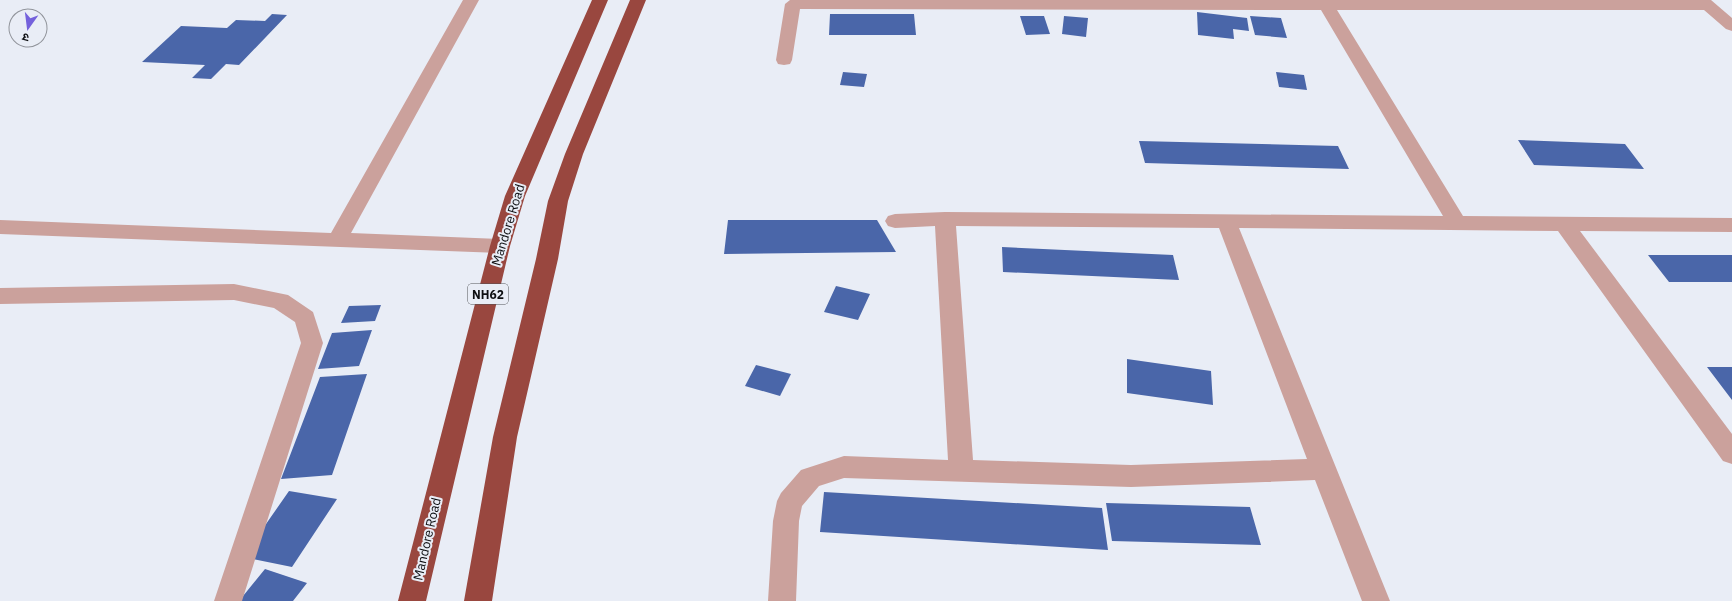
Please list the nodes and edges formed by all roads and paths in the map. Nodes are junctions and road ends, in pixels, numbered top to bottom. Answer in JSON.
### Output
{"nodes":[{"id":1,"x":471,"y":0,"type":"edge"},
{"id":2,"x":600,"y":0,"type":"edge"},
{"id":3,"x":638,"y":0,"type":"edge"},
{"id":4,"x":793,"y":2,"type":"edge"},
{"id":5,"x":1325,"y":2,"type":"edge"},
{"id":6,"x":1705,"y":3,"type":"edge"},
{"id":7,"x":1732,"y":26,"type":"edge"},
{"id":8,"x":784,"y":60,"type":"dead end"},
{"id":9,"x":945,"y":219,"type":"junction"},
{"id":10,"x":896,"y":221,"type":"dead end"},
{"id":11,"x":1226,"y":221,"type":"junction"},
{"id":12,"x":1456,"y":223,"type":"junction"},
{"id":13,"x":1564,"y":224,"type":"junction"},
{"id":14,"x":1732,"y":225,"type":"edge"},
{"id":15,"x":0,"y":227,"type":"edge"},
{"id":16,"x":337,"y":240,"type":"junction"},
{"id":17,"x":500,"y":246,"type":"junction"},
{"id":18,"x":0,"y":296,"type":"edge"},
{"id":19,"x":1732,"y":453,"type":"edge"},
{"id":20,"x":1324,"y":469,"type":"junction"},
{"id":21,"x":961,"y":471,"type":"junction"},
{"id":22,"x":228,"y":601,"type":"edge"},
{"id":23,"x":412,"y":601,"type":"edge"},
{"id":24,"x":478,"y":601,"type":"edge"},
{"id":25,"x":782,"y":601,"type":"edge"},
{"id":26,"x":1376,"y":601,"type":"edge"}],
"edges":[{"from":1,"to":16,"type":"street"},
{"from":2,"to":17,"type":"highway","name":"Mandore Road","number":"NH62"},
{"from":3,"to":24,"type":"highway"},
{"from":4,"to":5,"type":"street"},
{"from":4,"to":8,"type":"street"},
{"from":5,"to":6,"type":"street"},
{"from":5,"to":12,"type":"street"},
{"from":6,"to":7,"type":"street"},
{"from":9,"to":10,"type":"street"},
{"from":9,"to":11,"type":"street"},
{"from":9,"to":21,"type":"street"},
{"from":11,"to":12,"type":"street"},
{"from":11,"to":20,"type":"street"},
{"from":12,"to":13,"type":"street"},
{"from":13,"to":14,"type":"street"},
{"from":13,"to":19,"type":"street"},
{"from":15,"to":16,"type":"street"},
{"from":16,"to":17,"type":"street"},
{"from":17,"to":23,"type":"highway","name":"Mandore Road","number":"NH62"},
{"from":18,"to":22,"type":"street"},
{"from":20,"to":21,"type":"street"},
{"from":20,"to":26,"type":"street"},
{"from":21,"to":25,"type":"street"}]}
